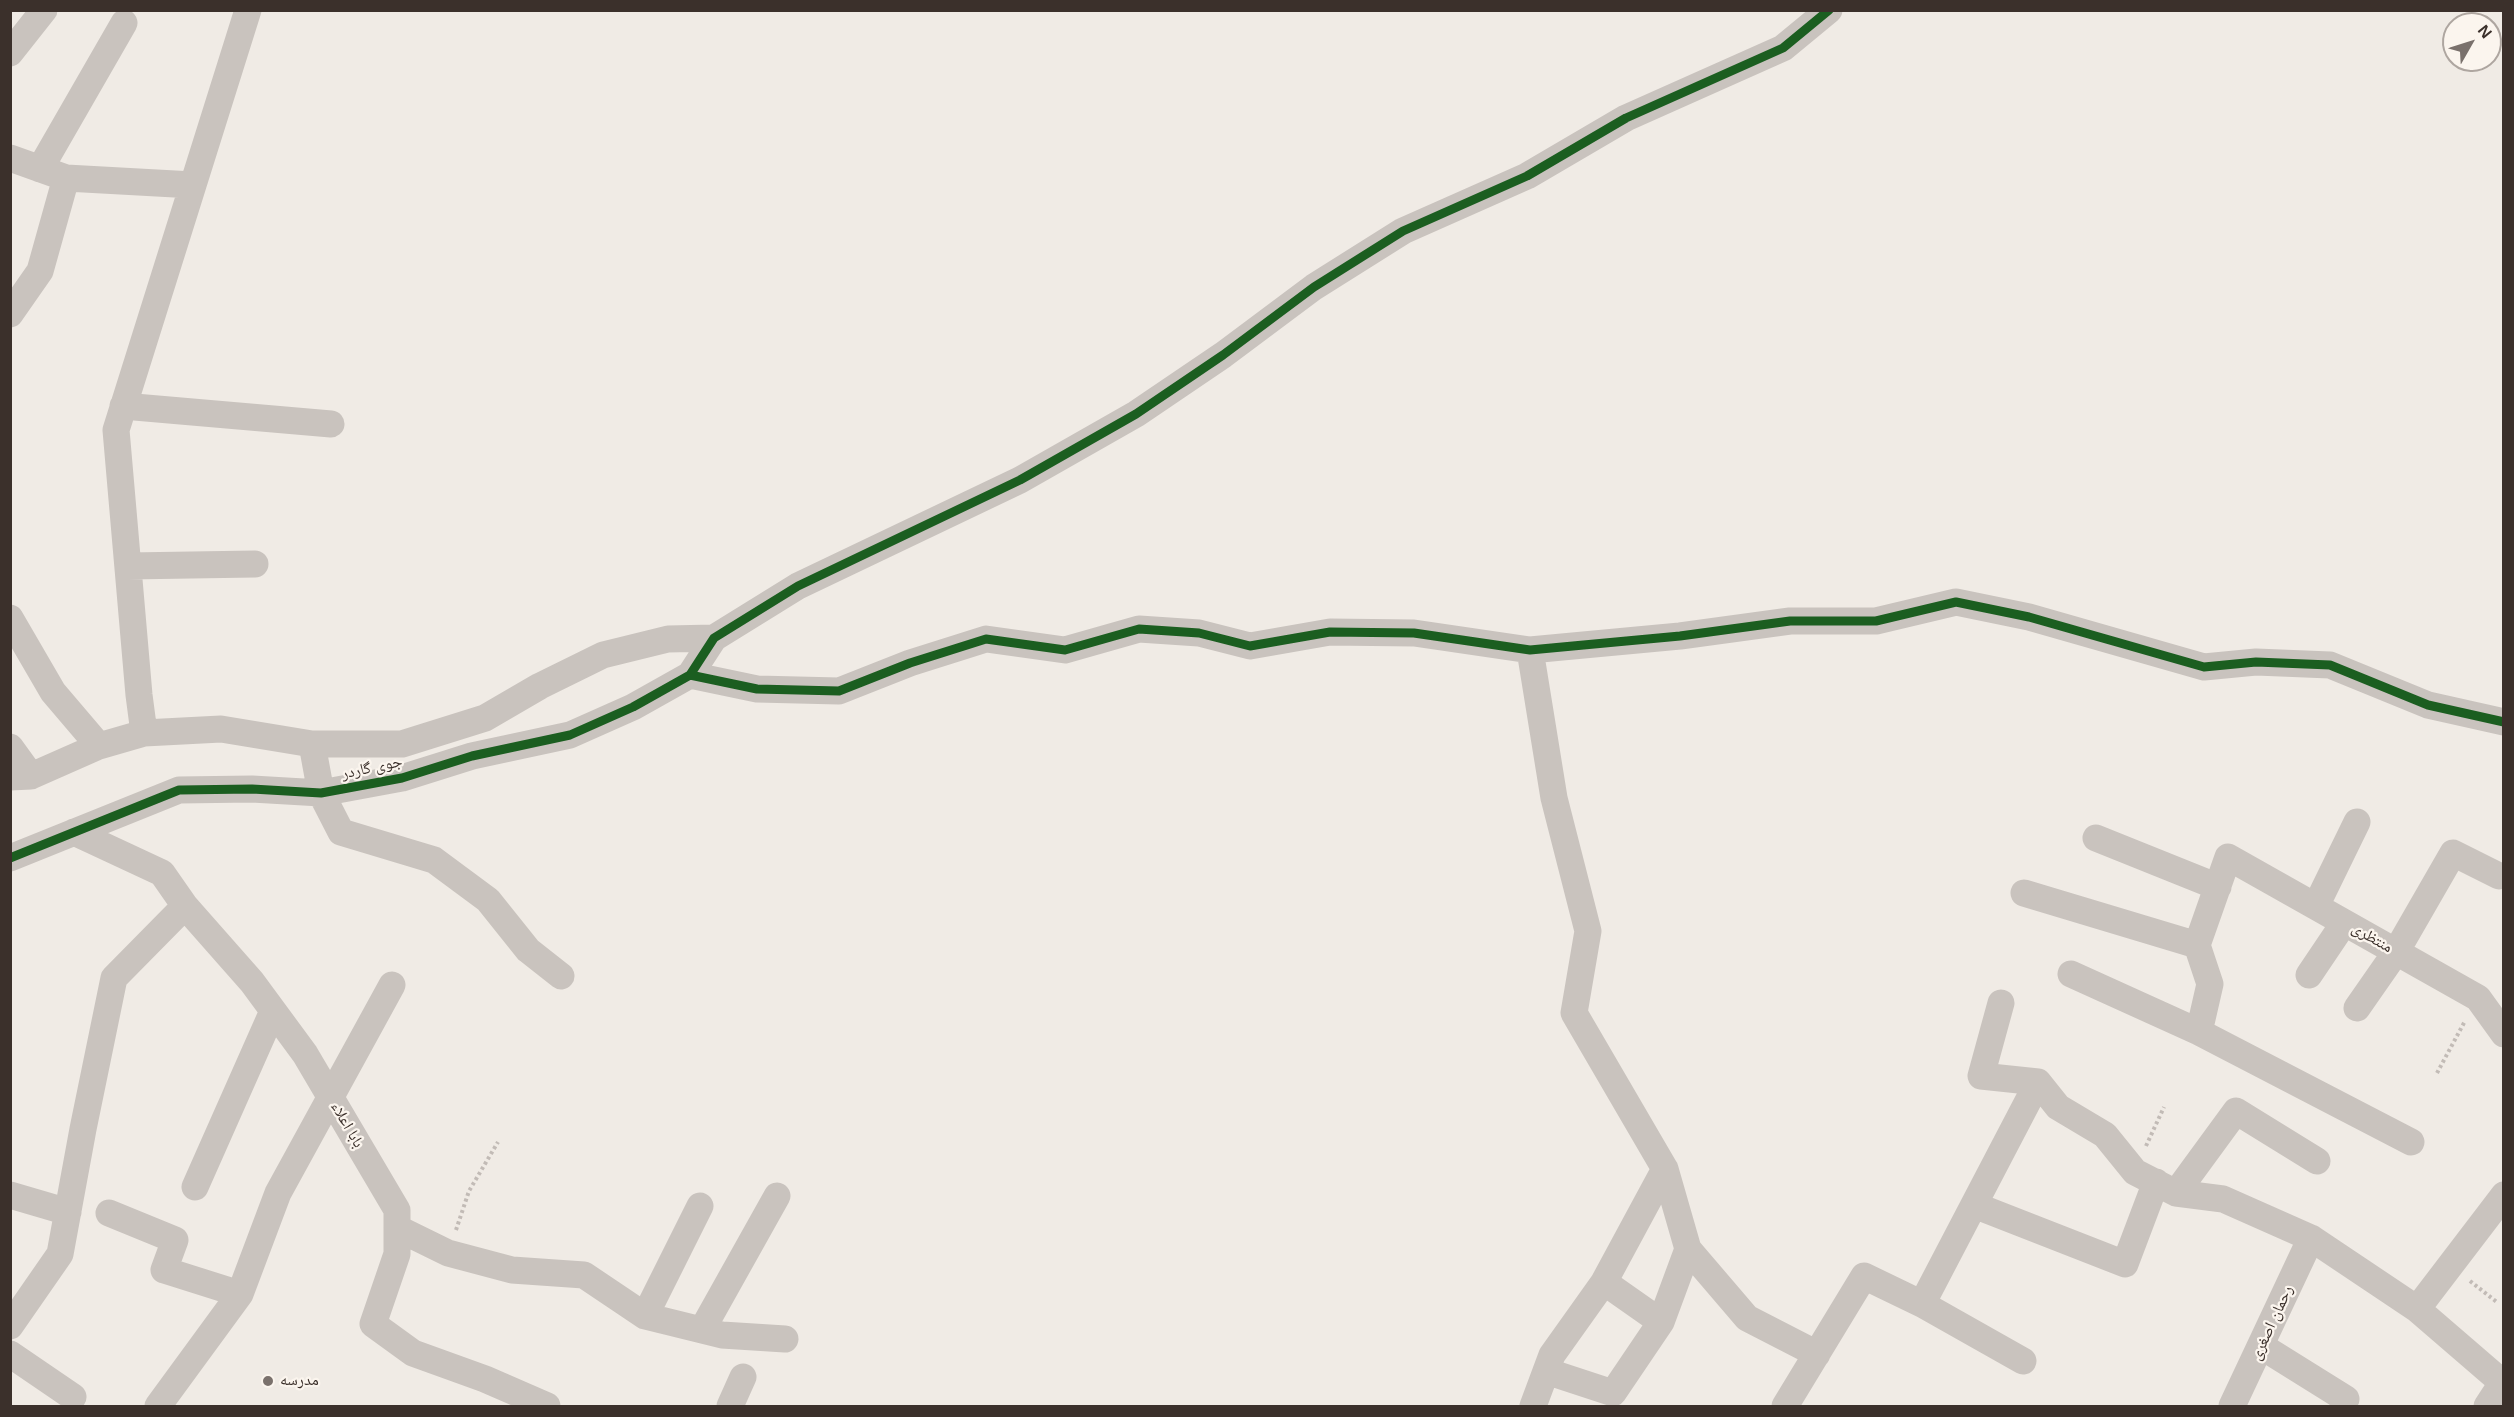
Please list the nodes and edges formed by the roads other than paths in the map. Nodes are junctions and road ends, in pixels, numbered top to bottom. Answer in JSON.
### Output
{"nodes":[{"id":1,"x":44,"y":10,"type":"edge"},
{"id":2,"x":248,"y":10,"type":"edge"},
{"id":3,"x":1829,"y":10,"type":"edge"},
{"id":4,"x":124,"y":23,"type":"dead end"},
{"id":5,"x":10,"y":53,"type":"edge"},
{"id":6,"x":10,"y":158,"type":"edge"},
{"id":7,"x":40,"y":169,"type":"junction"},
{"id":8,"x":66,"y":178,"type":"junction"},
{"id":9,"x":193,"y":185,"type":"junction"},
{"id":10,"x":10,"y":314,"type":"edge"},
{"id":11,"x":123,"y":406,"type":"junction"},
{"id":12,"x":331,"y":424,"type":"dead end"},
{"id":13,"x":255,"y":564,"type":"dead end"},
{"id":14,"x":128,"y":566,"type":"junction"},
{"id":15,"x":10,"y":618,"type":"edge"},
{"id":16,"x":714,"y":638,"type":"junction"},
{"id":17,"x":1530,"y":650,"type":"junction"},
{"id":18,"x":690,"y":675,"type":"junction"},
{"id":19,"x":2504,"y":722,"type":"edge"},
{"id":20,"x":144,"y":733,"type":"junction"},
{"id":21,"x":312,"y":744,"type":"junction"},
{"id":22,"x":99,"y":746,"type":"junction"},
{"id":23,"x":10,"y":747,"type":"edge"},
{"id":24,"x":21,"y":776,"type":"edge"},
{"id":25,"x":321,"y":793,"type":"junction"},
{"id":26,"x":2357,"y":822,"type":"dead end"},
{"id":27,"x":74,"y":832,"type":"junction"},
{"id":28,"x":2096,"y":838,"type":"dead end"},
{"id":29,"x":10,"y":858,"type":"edge"},
{"id":30,"x":2499,"y":876,"type":"dead end"},
{"id":31,"x":2217,"y":887,"type":"junction"},
{"id":32,"x":2024,"y":893,"type":"dead end"},
{"id":33,"x":186,"y":906,"type":"junction"},
{"id":34,"x":2316,"y":906,"type":"junction"},
{"id":35,"x":2344,"y":923,"type":"junction"},
{"id":36,"x":2197,"y":945,"type":"junction"},
{"id":37,"x":2396,"y":952,"type":"junction"},
{"id":38,"x":2070,"y":974,"type":"dead end"},
{"id":39,"x":2309,"y":975,"type":"dead end"},
{"id":40,"x":561,"y":976,"type":"dead end"},
{"id":41,"x":392,"y":985,"type":"dead end"},
{"id":42,"x":2001,"y":1003,"type":"dead end"},
{"id":43,"x":2357,"y":1008,"type":"dead end"},
{"id":44,"x":273,"y":1011,"type":"junction"},
{"id":45,"x":2199,"y":1032,"type":"junction"},
{"id":46,"x":2504,"y":1034,"type":"edge"},
{"id":47,"x":2038,"y":1082,"type":"junction"},
{"id":48,"x":331,"y":1099,"type":"junction"},
{"id":49,"x":2411,"y":1142,"type":"dead end"},
{"id":50,"x":2318,"y":1161,"type":"dead end"},
{"id":51,"x":1665,"y":1168,"type":"junction"},
{"id":52,"x":2156,"y":1182,"type":"junction"},
{"id":53,"x":195,"y":1187,"type":"dead end"},
{"id":54,"x":10,"y":1195,"type":"edge"},
{"id":55,"x":2504,"y":1195,"type":"edge"},
{"id":56,"x":777,"y":1196,"type":"dead end"},
{"id":57,"x":1974,"y":1205,"type":"junction"},
{"id":58,"x":700,"y":1206,"type":"dead end"},
{"id":59,"x":68,"y":1212,"type":"junction"},
{"id":60,"x":109,"y":1213,"type":"dead end"},
{"id":61,"x":397,"y":1228,"type":"junction"},
{"id":62,"x":2311,"y":1238,"type":"junction"},
{"id":63,"x":1688,"y":1249,"type":"junction"},
{"id":64,"x":1604,"y":1282,"type":"junction"},
{"id":65,"x":240,"y":1294,"type":"junction"},
{"id":66,"x":1922,"y":1304,"type":"junction"},
{"id":67,"x":2417,"y":1309,"type":"junction"},
{"id":68,"x":14,"y":1315,"type":"edge"},
{"id":69,"x":645,"y":1316,"type":"junction"},
{"id":70,"x":1660,"y":1322,"type":"junction"},
{"id":71,"x":702,"y":1330,"type":"junction"},
{"id":72,"x":785,"y":1339,"type":"dead end"},
{"id":73,"x":2260,"y":1346,"type":"junction"},
{"id":74,"x":10,"y":1354,"type":"edge"},
{"id":75,"x":1817,"y":1354,"type":"junction"},
{"id":76,"x":2023,"y":1361,"type":"dead end"},
{"id":77,"x":1546,"y":1371,"type":"junction"},
{"id":78,"x":743,"y":1377,"type":"dead end"},
{"id":79,"x":2503,"y":1384,"type":"edge"},
{"id":80,"x":73,"y":1397,"type":"dead end"},
{"id":81,"x":2346,"y":1399,"type":"dead end"},
{"id":82,"x":158,"y":1407,"type":"edge"},
{"id":83,"x":547,"y":1407,"type":"edge"},
{"id":84,"x":730,"y":1407,"type":"edge"},
{"id":85,"x":1533,"y":1407,"type":"edge"},
{"id":86,"x":1785,"y":1407,"type":"edge"},
{"id":87,"x":2232,"y":1407,"type":"edge"},
{"id":88,"x":2487,"y":1407,"type":"edge"}],
"edges":[{"from":1,"to":5,"type":"street"},
{"from":2,"to":9,"type":"street"},
{"from":3,"to":16,"type":"street"},
{"from":4,"to":7,"type":"street"},
{"from":6,"to":7,"type":"street"},
{"from":7,"to":8,"type":"street"},
{"from":8,"to":9,"type":"street"},
{"from":8,"to":10,"type":"street"},
{"from":9,"to":11,"type":"street"},
{"from":11,"to":12,"type":"street"},
{"from":11,"to":14,"type":"street"},
{"from":13,"to":14,"type":"street"},
{"from":14,"to":20,"type":"street"},
{"from":15,"to":22,"type":"street"},
{"from":16,"to":18,"type":"street","name":"جوی گاردر"},
{"from":16,"to":21,"type":"street","name":"جوی گاردر"},
{"from":17,"to":18,"type":"street"},
{"from":17,"to":19,"type":"street"},
{"from":17,"to":51,"type":"street"},
{"from":18,"to":25,"type":"street","name":"جوی گاردر"},
{"from":20,"to":21,"type":"street","name":"جوی گاردر"},
{"from":20,"to":22,"type":"street","name":"جوی گاردر"},
{"from":21,"to":25,"type":"street"},
{"from":22,"to":24,"type":"street","name":"جوی گاردر"},
{"from":23,"to":24,"type":"street"},
{"from":25,"to":27,"type":"street","name":"جوی گاردر"},
{"from":25,"to":40,"type":"street"},
{"from":26,"to":34,"type":"street"},
{"from":27,"to":29,"type":"street","name":"جوی گاردر"},
{"from":27,"to":33,"type":"street","name":"بابا اعلاء"},
{"from":28,"to":31,"type":"street"},
{"from":30,"to":37,"type":"street"},
{"from":31,"to":34,"type":"street","name":"منتظری"},
{"from":31,"to":36,"type":"street"},
{"from":32,"to":36,"type":"street"},
{"from":33,"to":44,"type":"street","name":"بابا اعلاء"},
{"from":33,"to":59,"type":"street"},
{"from":34,"to":35,"type":"street","name":"منتظری"},
{"from":35,"to":37,"type":"street","name":"منتظری"},
{"from":35,"to":39,"type":"street"},
{"from":36,"to":45,"type":"street"},
{"from":37,"to":43,"type":"street"},
{"from":37,"to":46,"type":"street","name":"منتظری"},
{"from":38,"to":45,"type":"street"},
{"from":41,"to":48,"type":"street"},
{"from":42,"to":47,"type":"street"},
{"from":44,"to":48,"type":"street","name":"بابا اعلاء"},
{"from":44,"to":53,"type":"street"},
{"from":45,"to":49,"type":"street"},
{"from":47,"to":52,"type":"street"},
{"from":47,"to":57,"type":"street"},
{"from":48,"to":61,"type":"street","name":"بابا اعلاء"},
{"from":48,"to":65,"type":"street"},
{"from":50,"to":52,"type":"street"},
{"from":51,"to":63,"type":"street"},
{"from":51,"to":64,"type":"street"},
{"from":52,"to":57,"type":"street"},
{"from":52,"to":62,"type":"street"},
{"from":54,"to":59,"type":"street"},
{"from":55,"to":67,"type":"street"},
{"from":56,"to":71,"type":"street"},
{"from":57,"to":66,"type":"street"},
{"from":58,"to":69,"type":"street"},
{"from":59,"to":68,"type":"street"},
{"from":60,"to":65,"type":"street"},
{"from":61,"to":69,"type":"street"},
{"from":61,"to":83,"type":"street","name":"بابا اعلاء"},
{"from":62,"to":67,"type":"street"},
{"from":62,"to":73,"type":"street","name":"رحمان اصغری"},
{"from":63,"to":70,"type":"street"},
{"from":63,"to":75,"type":"street"},
{"from":64,"to":70,"type":"street"},
{"from":64,"to":77,"type":"street"},
{"from":65,"to":82,"type":"street"},
{"from":66,"to":75,"type":"street"},
{"from":66,"to":76,"type":"street"},
{"from":67,"to":79,"type":"street"},
{"from":69,"to":71,"type":"street"},
{"from":70,"to":77,"type":"street"},
{"from":71,"to":72,"type":"street"},
{"from":73,"to":81,"type":"street"},
{"from":73,"to":87,"type":"street","name":"رحمان اصغری"},
{"from":74,"to":80,"type":"street"},
{"from":75,"to":86,"type":"street"},
{"from":77,"to":85,"type":"street"},
{"from":78,"to":84,"type":"street"},
{"from":79,"to":88,"type":"street"}]}
